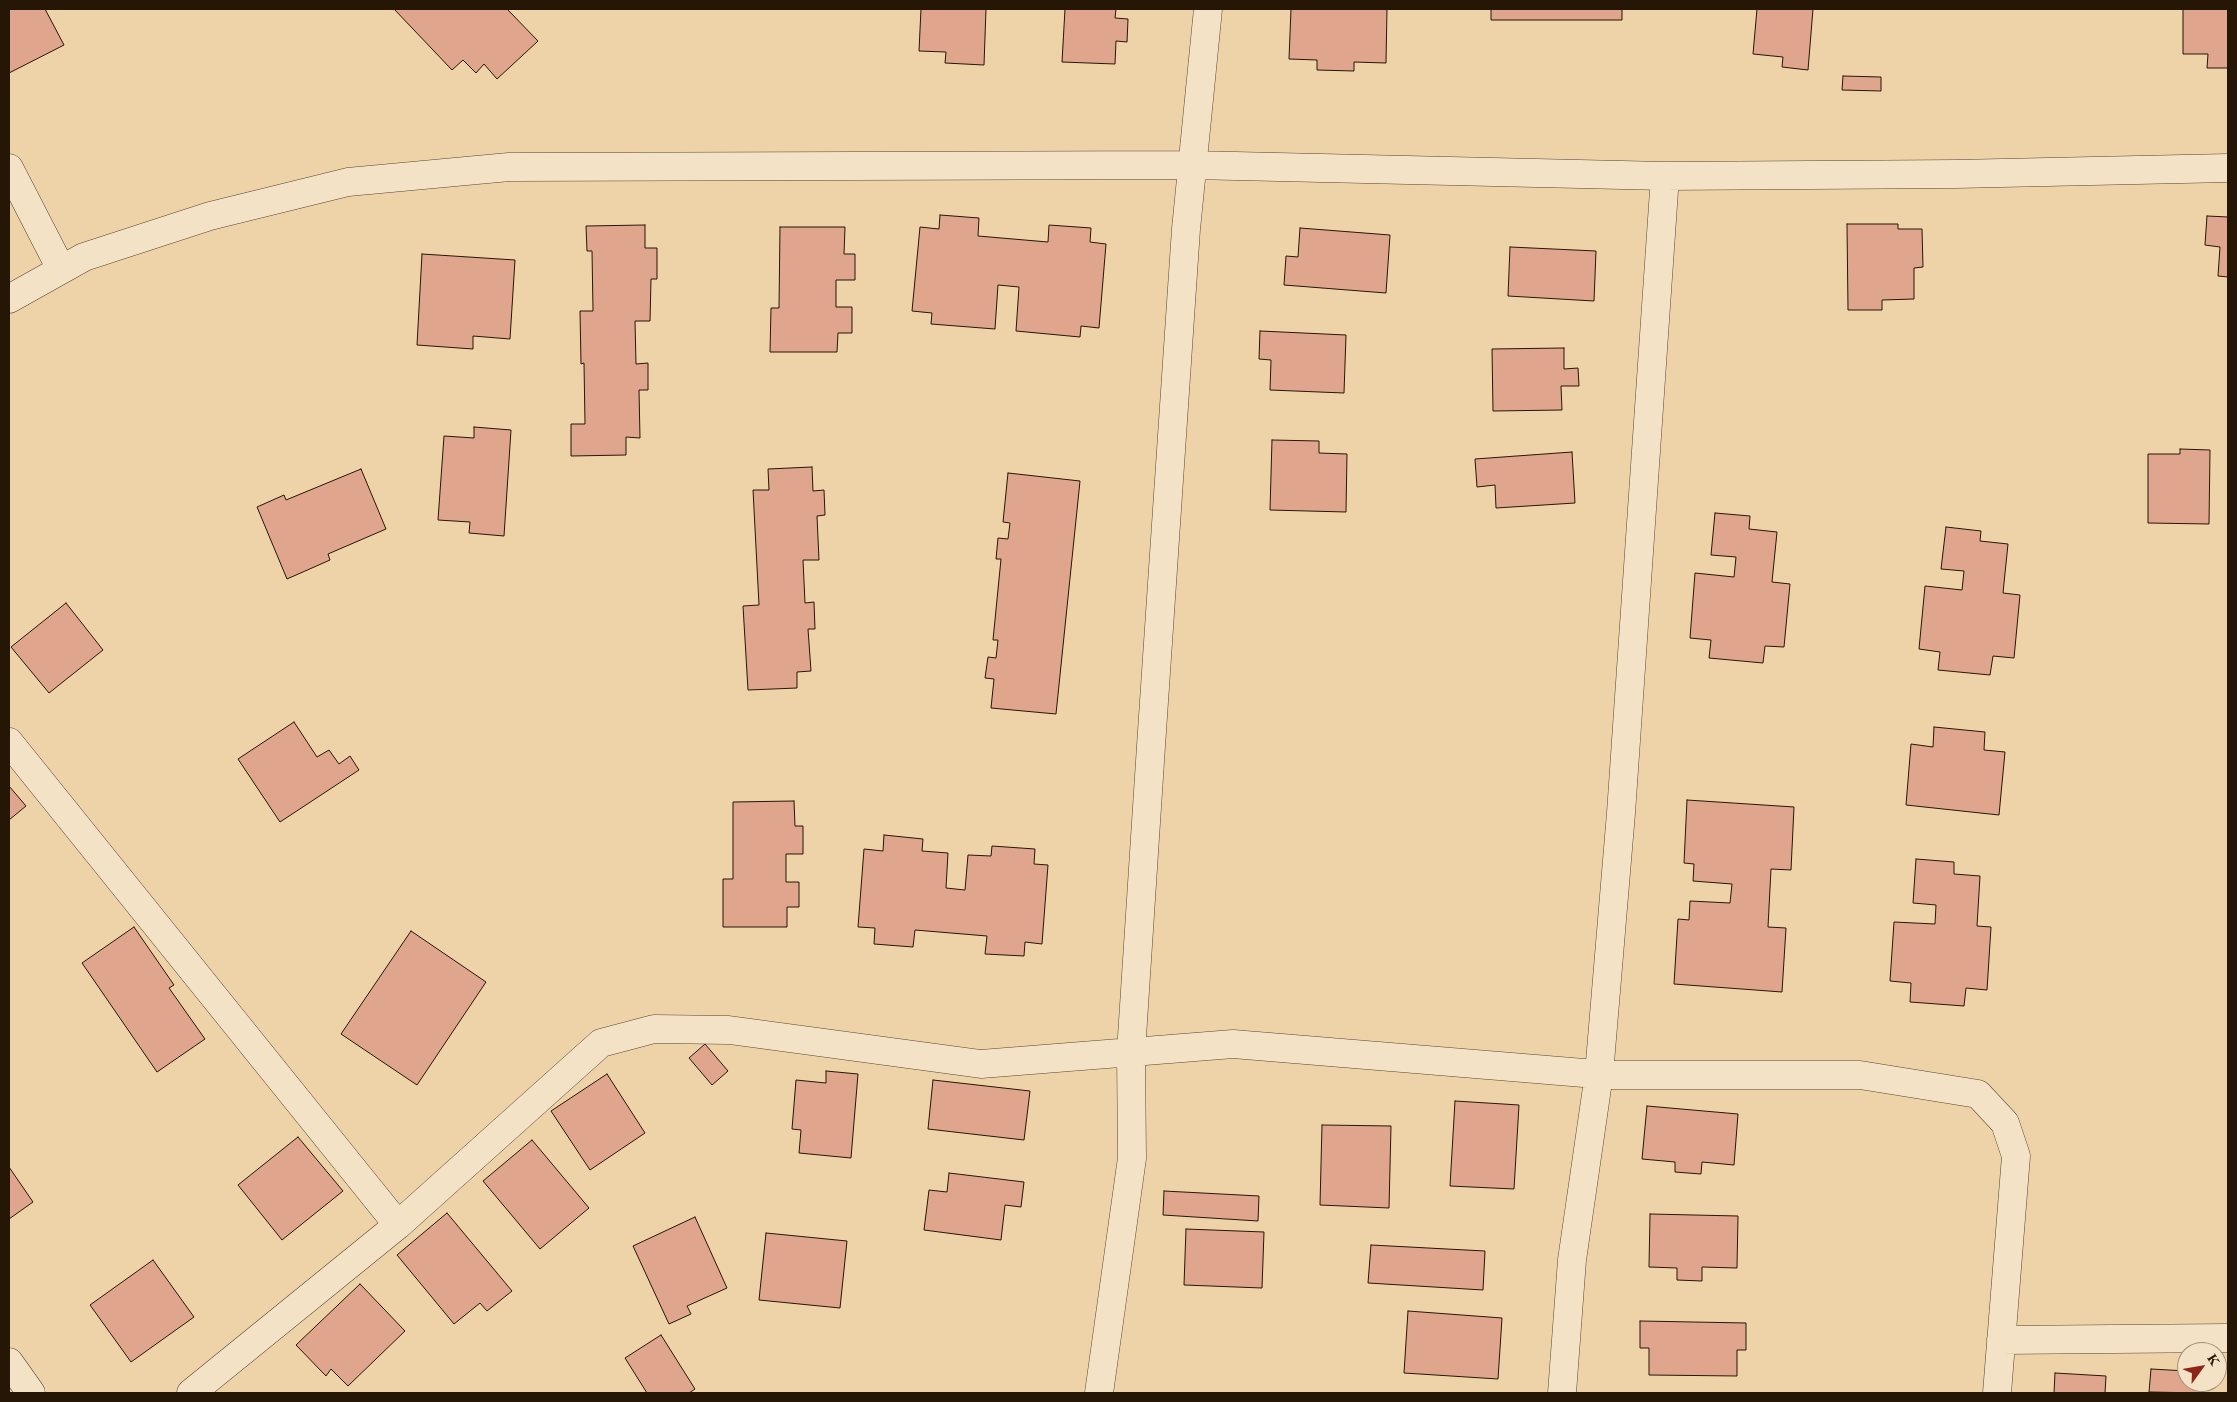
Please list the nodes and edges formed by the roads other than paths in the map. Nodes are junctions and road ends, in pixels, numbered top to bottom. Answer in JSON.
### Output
{"nodes":[{"id":1,"x":1208,"y":9,"type":"edge"},
{"id":2,"x":1192,"y":165,"type":"junction"},
{"id":3,"x":9,"y":168,"type":"edge"},
{"id":4,"x":2228,"y":168,"type":"edge"},
{"id":5,"x":1665,"y":176,"type":"junction"},
{"id":6,"x":61,"y":269,"type":"junction"},
{"id":7,"x":9,"y":299,"type":"edge"},
{"id":8,"x":9,"y":742,"type":"edge"},
{"id":9,"x":1131,"y":1052,"type":"junction"},
{"id":10,"x":1599,"y":1074,"type":"junction"},
{"id":11,"x":398,"y":1225,"type":"junction"},
{"id":12,"x":2228,"y":1338,"type":"edge"},
{"id":13,"x":2001,"y":1340,"type":"junction"},
{"id":14,"x":9,"y":1362,"type":"edge"},
{"id":15,"x":31,"y":1393,"type":"edge"},
{"id":16,"x":191,"y":1393,"type":"edge"},
{"id":17,"x":1099,"y":1393,"type":"edge"},
{"id":18,"x":1562,"y":1393,"type":"edge"},
{"id":19,"x":1997,"y":1393,"type":"edge"}],
"edges":[{"from":1,"to":2,"type":"street"},
{"from":2,"to":5,"type":"street"},
{"from":2,"to":6,"type":"street"},
{"from":2,"to":9,"type":"street"},
{"from":3,"to":6,"type":"street"},
{"from":4,"to":5,"type":"street"},
{"from":5,"to":10,"type":"street"},
{"from":6,"to":7,"type":"street"},
{"from":8,"to":11,"type":"street"},
{"from":9,"to":10,"type":"street"},
{"from":9,"to":11,"type":"street"},
{"from":9,"to":17,"type":"street"},
{"from":10,"to":13,"type":"street"},
{"from":10,"to":18,"type":"street"},
{"from":11,"to":16,"type":"street"},
{"from":12,"to":13,"type":"street"},
{"from":13,"to":19,"type":"street"},
{"from":14,"to":15,"type":"street"}]}
